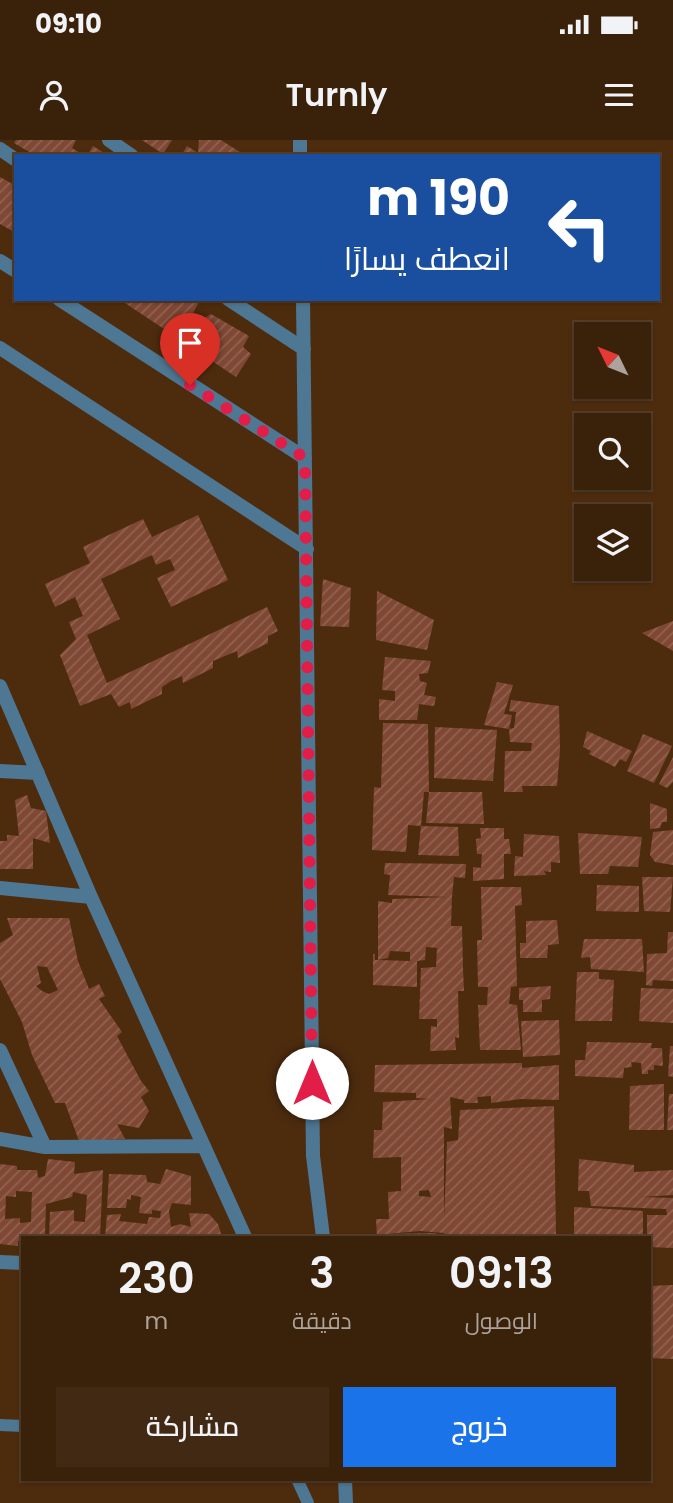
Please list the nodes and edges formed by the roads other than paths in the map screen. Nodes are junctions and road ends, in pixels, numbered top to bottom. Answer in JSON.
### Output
{"nodes":[{"id":1,"x":108,"y":140,"type":"edge"},
{"id":2,"x":129,"y":154,"type":"edge"},
{"id":3,"x":62,"y":301,"type":"edge"},
{"id":4,"x":231,"y":301,"type":"edge"},
{"id":5,"x":303,"y":301,"type":"edge"},
{"id":6,"x":0,"y":348,"type":"edge"},
{"id":7,"x":303,"y":349,"type":"junction"},
{"id":8,"x":305,"y":458,"type":"junction"},
{"id":9,"x":307,"y":549,"type":"junction"},
{"id":10,"x":0,"y":686,"type":"edge"},
{"id":11,"x":0,"y":771,"type":"edge"},
{"id":12,"x":38,"y":773,"type":"junction"},
{"id":13,"x":0,"y":888,"type":"edge"},
{"id":14,"x":91,"y":897,"type":"junction"},
{"id":15,"x":0,"y":1050,"type":"edge"},
{"id":16,"x":0,"y":1139,"type":"edge"},
{"id":17,"x":204,"y":1146,"type":"junction"},
{"id":18,"x":45,"y":1147,"type":"junction"},
{"id":19,"x":245,"y":1236,"type":"edge"},
{"id":20,"x":323,"y":1236,"type":"edge"},
{"id":21,"x":0,"y":1262,"type":"edge"},
{"id":22,"x":21,"y":1263,"type":"edge"},
{"id":23,"x":0,"y":1425,"type":"edge"},
{"id":24,"x":21,"y":1426,"type":"edge"},
{"id":25,"x":299,"y":1481,"type":"edge"},
{"id":26,"x":345,"y":1481,"type":"edge"},
{"id":27,"x":308,"y":1503,"type":"edge"},
{"id":28,"x":346,"y":1503,"type":"edge"}],
"edges":[{"from":1,"to":2,"type":"street"},
{"from":3,"to":8,"type":"street"},
{"from":4,"to":7,"type":"street"},
{"from":5,"to":7,"type":"street"},
{"from":6,"to":9,"type":"street"},
{"from":7,"to":8,"type":"street"},
{"from":8,"to":9,"type":"street"},
{"from":9,"to":20,"type":"street"},
{"from":10,"to":12,"type":"street"},
{"from":11,"to":12,"type":"street"},
{"from":12,"to":14,"type":"street"},
{"from":13,"to":14,"type":"street"},
{"from":14,"to":17,"type":"street"},
{"from":15,"to":18,"type":"street"},
{"from":16,"to":18,"type":"street"},
{"from":17,"to":18,"type":"street"},
{"from":17,"to":19,"type":"street"},
{"from":21,"to":22,"type":"street"},
{"from":23,"to":24,"type":"lane"},
{"from":25,"to":27,"type":"lane"},
{"from":26,"to":28,"type":"street"}]}
